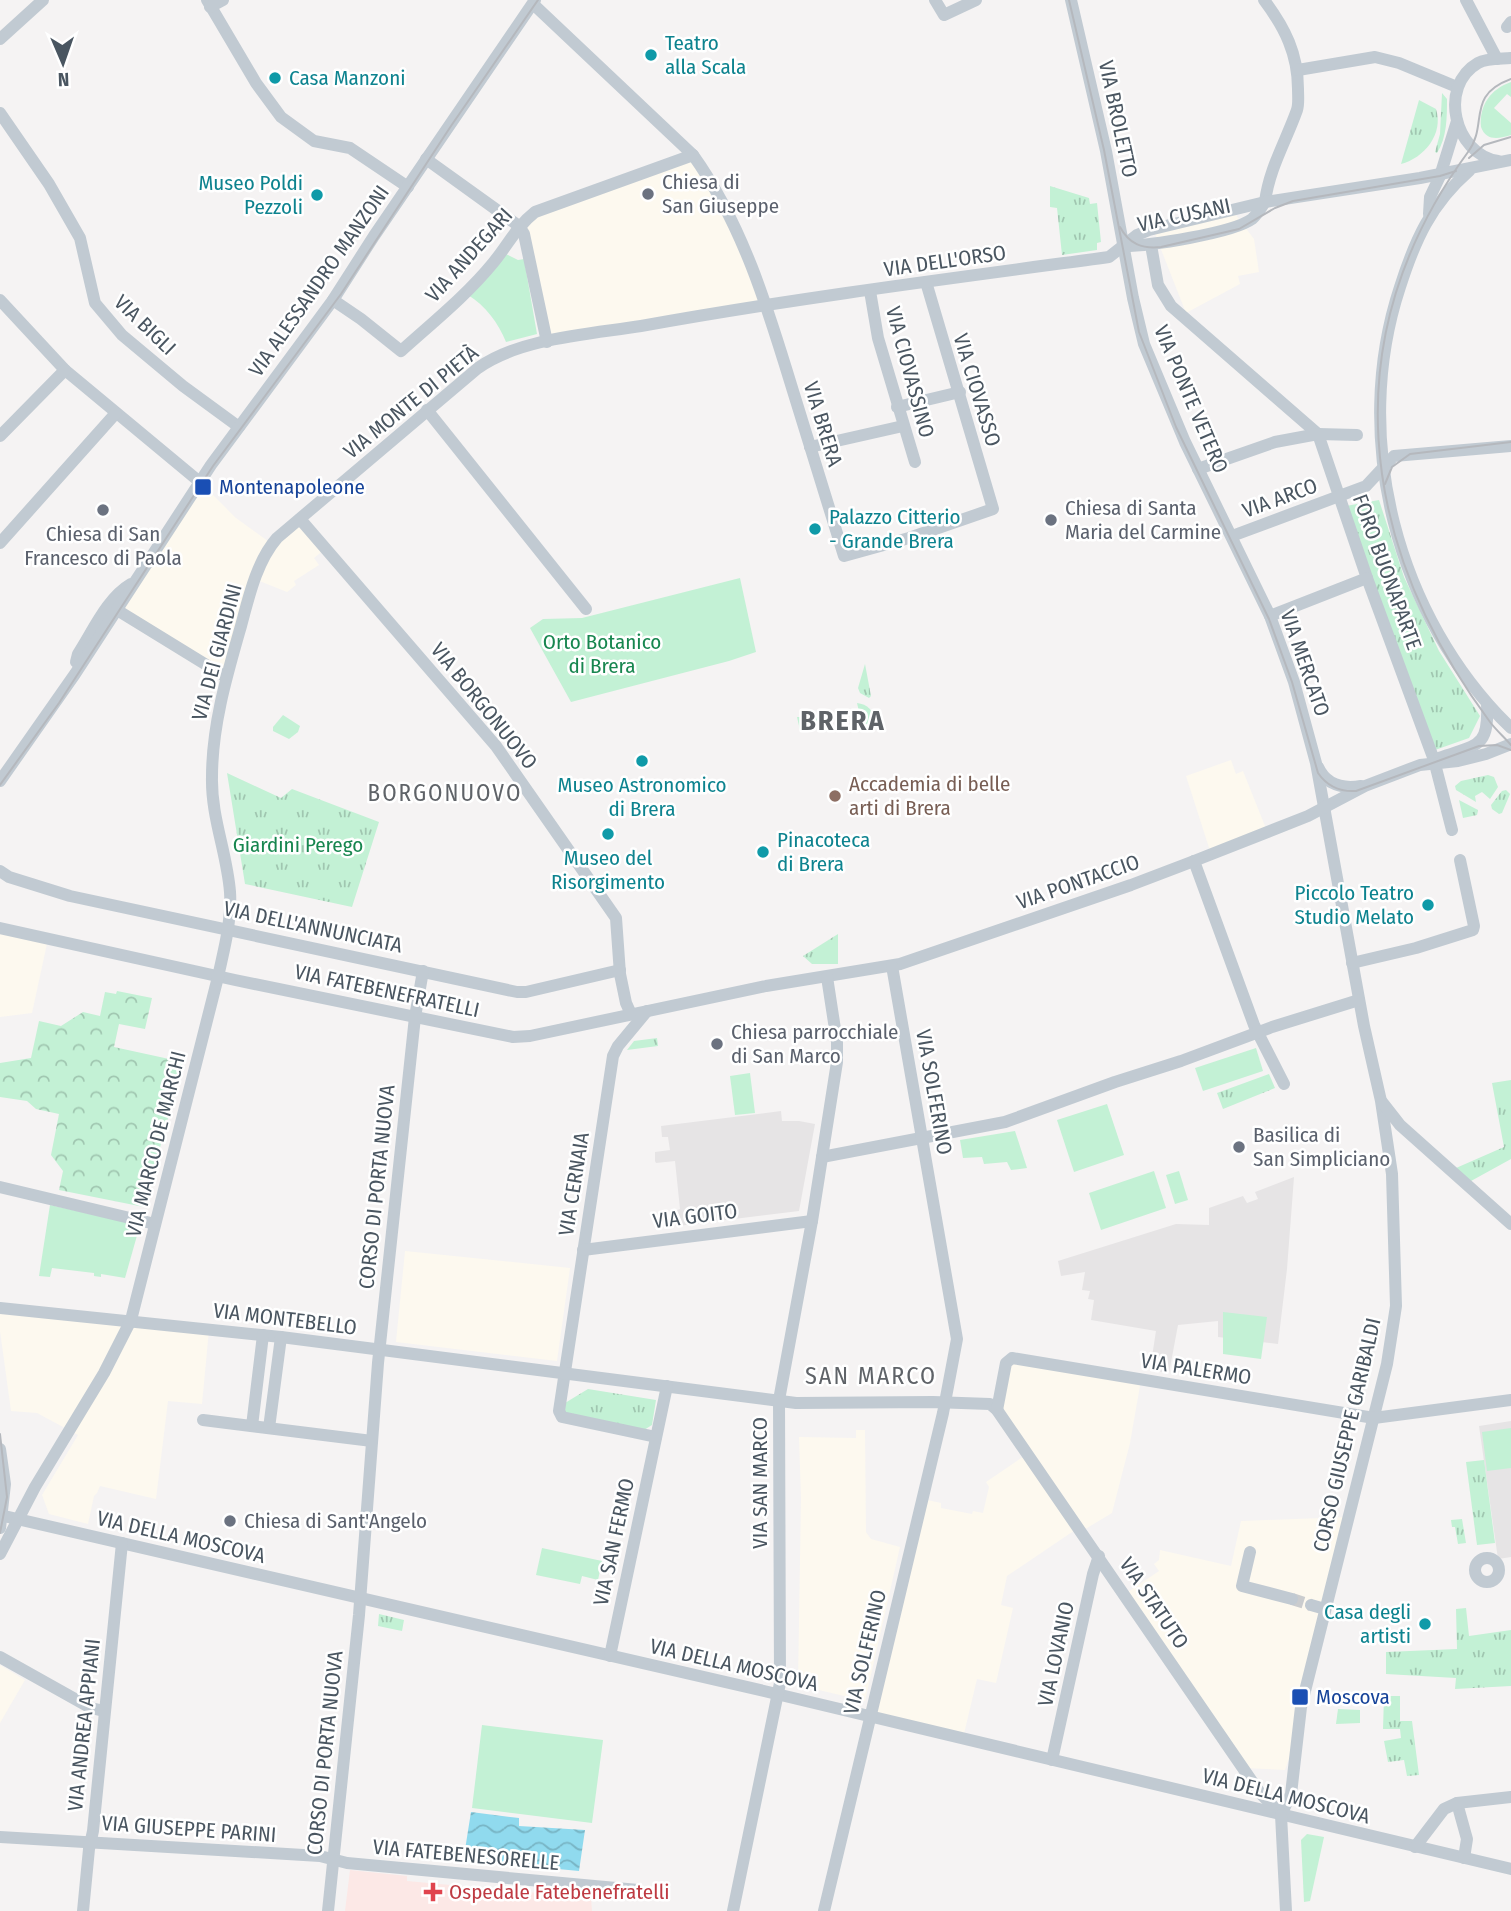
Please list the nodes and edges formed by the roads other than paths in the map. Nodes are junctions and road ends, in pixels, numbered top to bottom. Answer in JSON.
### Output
{"nodes":[{"id":1,"x":43,"y":0,"type":"edge"},
{"id":2,"x":223,"y":0,"type":"edge"},
{"id":3,"x":935,"y":0,"type":"edge"},
{"id":4,"x":976,"y":0,"type":"edge"},
{"id":5,"x":1072,"y":0,"type":"edge"},
{"id":6,"x":1265,"y":0,"type":"edge"},
{"id":7,"x":1466,"y":0,"type":"edge"},
{"id":8,"x":534,"y":2,"type":"edge"},
{"id":9,"x":209,"y":3,"type":"edge"},
{"id":10,"x":0,"y":39,"type":"edge"},
{"id":11,"x":1511,"y":58,"type":"edge"},
{"id":12,"x":1497,"y":59,"type":"junction"},
{"id":13,"x":1298,"y":70,"type":"junction"},
{"id":14,"x":1457,"y":87,"type":"junction"},
{"id":15,"x":0,"y":113,"type":"edge"},
{"id":16,"x":1457,"y":121,"type":"junction"},
{"id":17,"x":693,"y":155,"type":"junction"},
{"id":18,"x":426,"y":159,"type":"junction"},
{"id":19,"x":1506,"y":161,"type":"edge"},
{"id":20,"x":1472,"y":168,"type":"junction"},
{"id":21,"x":1441,"y":174,"type":"junction"},
{"id":22,"x":1410,"y":180,"type":"junction"},
{"id":23,"x":408,"y":187,"type":"junction"},
{"id":24,"x":1430,"y":197,"type":"junction"},
{"id":25,"x":1265,"y":202,"type":"junction"},
{"id":26,"x":1429,"y":215,"type":"junction"},
{"id":27,"x":519,"y":226,"type":"junction"},
{"id":28,"x":1152,"y":245,"type":"junction"},
{"id":29,"x":1124,"y":246,"type":"junction"},
{"id":30,"x":1129,"y":271,"type":"junction"},
{"id":31,"x":926,"y":282,"type":"junction"},
{"id":32,"x":870,"y":291,"type":"junction"},
{"id":33,"x":0,"y":300,"type":"edge"},
{"id":34,"x":333,"y":300,"type":"junction"},
{"id":35,"x":766,"y":304,"type":"junction"},
{"id":36,"x":547,"y":342,"type":"junction"},
{"id":37,"x":65,"y":370,"type":"junction"},
{"id":38,"x":960,"y":392,"type":"junction"},
{"id":39,"x":897,"y":407,"type":"junction"},
{"id":40,"x":427,"y":410,"type":"junction"},
{"id":41,"x":116,"y":413,"type":"junction"},
{"id":42,"x":903,"y":426,"type":"junction"},
{"id":43,"x":239,"y":427,"type":"junction"},
{"id":44,"x":1318,"y":434,"type":"junction"},
{"id":45,"x":1357,"y":435,"type":"dead end"},
{"id":46,"x":0,"y":436,"type":"edge"},
{"id":47,"x":1511,"y":446,"type":"edge"},
{"id":48,"x":810,"y":447,"type":"junction"},
{"id":49,"x":915,"y":462,"type":"dead end"},
{"id":50,"x":1383,"y":467,"type":"junction"},
{"id":51,"x":1198,"y":469,"type":"junction"},
{"id":52,"x":201,"y":483,"type":"junction"},
{"id":53,"x":1366,"y":486,"type":"junction"},
{"id":54,"x":1340,"y":497,"type":"junction"},
{"id":55,"x":1388,"y":497,"type":"junction"},
{"id":56,"x":300,"y":519,"type":"junction"},
{"id":57,"x":1232,"y":536,"type":"junction"},
{"id":58,"x":0,"y":543,"type":"edge"},
{"id":59,"x":844,"y":556,"type":"joint"},
{"id":60,"x":1367,"y":578,"type":"junction"},
{"id":61,"x":137,"y":580,"type":"junction"},
{"id":62,"x":586,"y":609,"type":"dead end"},
{"id":63,"x":117,"y":610,"type":"junction"},
{"id":64,"x":1270,"y":616,"type":"junction"},
{"id":65,"x":75,"y":674,"type":"junction"},
{"id":66,"x":226,"y":677,"type":"junction"},
{"id":67,"x":1487,"y":704,"type":"junction"},
{"id":68,"x":1511,"y":728,"type":"edge"},
{"id":69,"x":1511,"y":742,"type":"edge"},
{"id":70,"x":1471,"y":746,"type":"junction"},
{"id":71,"x":1435,"y":762,"type":"junction"},
{"id":72,"x":1316,"y":763,"type":"junction"},
{"id":73,"x":0,"y":781,"type":"edge"},
{"id":74,"x":1365,"y":786,"type":"junction"},
{"id":75,"x":1325,"y":808,"type":"junction"},
{"id":76,"x":1452,"y":830,"type":"dead end"},
{"id":77,"x":1460,"y":860,"type":"dead end"},
{"id":78,"x":1194,"y":861,"type":"junction"},
{"id":79,"x":0,"y":871,"type":"edge"},
{"id":80,"x":0,"y":928,"type":"edge"},
{"id":81,"x":228,"y":929,"type":"junction"},
{"id":82,"x":1352,"y":963,"type":"junction"},
{"id":83,"x":892,"y":966,"type":"junction"},
{"id":84,"x":620,"y":970,"type":"junction"},
{"id":85,"x":423,"y":971,"type":"junction"},
{"id":86,"x":218,"y":976,"type":"junction"},
{"id":87,"x":833,"y":976,"type":"junction"},
{"id":88,"x":766,"y":986,"type":"joint"},
{"id":89,"x":1359,"y":1000,"type":"junction"},
{"id":90,"x":647,"y":1011,"type":"junction"},
{"id":91,"x":631,"y":1014,"type":"junction"},
{"id":92,"x":415,"y":1017,"type":"junction"},
{"id":93,"x":1257,"y":1032,"type":"junction"},
{"id":94,"x":1284,"y":1084,"type":"dead end"},
{"id":95,"x":1381,"y":1101,"type":"junction"},
{"id":96,"x":923,"y":1137,"type":"junction"},
{"id":97,"x":822,"y":1157,"type":"junction"},
{"id":98,"x":0,"y":1187,"type":"edge"},
{"id":99,"x":812,"y":1221,"type":"junction"},
{"id":100,"x":155,"y":1224,"type":"junction"},
{"id":101,"x":1511,"y":1224,"type":"edge"},
{"id":102,"x":583,"y":1250,"type":"junction"},
{"id":103,"x":0,"y":1308,"type":"edge"},
{"id":104,"x":131,"y":1320,"type":"junction"},
{"id":105,"x":263,"y":1335,"type":"junction"},
{"id":106,"x":281,"y":1337,"type":"junction"},
{"id":107,"x":380,"y":1349,"type":"junction"},
{"id":108,"x":564,"y":1374,"type":"junction"},
{"id":109,"x":667,"y":1386,"type":"junction"},
{"id":110,"x":779,"y":1400,"type":"junction"},
{"id":111,"x":1511,"y":1400,"type":"edge"},
{"id":112,"x":945,"y":1402,"type":"junction"},
{"id":113,"x":997,"y":1410,"type":"junction"},
{"id":114,"x":1374,"y":1418,"type":"junction"},
{"id":115,"x":203,"y":1420,"type":"dead end"},
{"id":116,"x":252,"y":1426,"type":"junction"},
{"id":117,"x":269,"y":1428,"type":"junction"},
{"id":118,"x":656,"y":1437,"type":"junction"},
{"id":119,"x":372,"y":1441,"type":"junction"},
{"id":120,"x":0,"y":1449,"type":"edge"},
{"id":121,"x":2,"y":1480,"type":"edge"},
{"id":122,"x":1,"y":1519,"type":"edge"},
{"id":123,"x":19,"y":1519,"type":"junction"},
{"id":124,"x":122,"y":1543,"type":"junction"},
{"id":125,"x":1250,"y":1552,"type":"dead end"},
{"id":126,"x":0,"y":1554,"type":"edge"},
{"id":127,"x":1099,"y":1556,"type":"junction"},
{"id":128,"x":361,"y":1598,"type":"junction"},
{"id":129,"x":1292,"y":1599,"type":"tunnel mouth"},
{"id":130,"x":1311,"y":1605,"type":"tunnel mouth"},
{"id":131,"x":1325,"y":1609,"type":"junction"},
{"id":132,"x":610,"y":1656,"type":"junction"},
{"id":133,"x":0,"y":1657,"type":"edge"},
{"id":134,"x":778,"y":1695,"type":"junction"},
{"id":135,"x":104,"y":1711,"type":"junction"},
{"id":136,"x":870,"y":1717,"type":"junction"},
{"id":137,"x":1052,"y":1760,"type":"junction"},
{"id":138,"x":1511,"y":1797,"type":"edge"},
{"id":139,"x":1457,"y":1803,"type":"junction"},
{"id":140,"x":1281,"y":1815,"type":"junction"},
{"id":141,"x":0,"y":1837,"type":"edge"},
{"id":142,"x":91,"y":1842,"type":"junction"},
{"id":143,"x":1415,"y":1847,"type":"junction"},
{"id":144,"x":1464,"y":1858,"type":"junction"},
{"id":145,"x":333,"y":1860,"type":"junction"},
{"id":146,"x":1511,"y":1869,"type":"edge"},
{"id":147,"x":638,"y":1890,"type":"dead end"},
{"id":148,"x":83,"y":1911,"type":"edge"},
{"id":149,"x":328,"y":1911,"type":"edge"},
{"id":150,"x":733,"y":1911,"type":"edge"},
{"id":151,"x":824,"y":1911,"type":"edge"},
{"id":152,"x":1286,"y":1911,"type":"edge"}],
"edges":[{"from":1,"to":10,"type":"street"},
{"from":2,"to":9,"type":"street"},
{"from":3,"to":4,"type":"street"},
{"from":5,"to":29,"type":"street","name":"VIA BROLETTO"},
{"from":6,"to":13,"type":"street"},
{"from":7,"to":12,"type":"street"},
{"from":8,"to":17,"type":"street","name":"VIA BRERA"},
{"from":8,"to":18,"type":"street","name":"VIA ALESSANDRO MANZONI"},
{"from":9,"to":23,"type":"street"},
{"from":11,"to":12,"type":"street"},
{"from":12,"to":14,"type":"street"},
{"from":13,"to":14,"type":"street"},
{"from":13,"to":25,"type":"street"},
{"from":14,"to":16,"type":"street","name":"FORO BUONAPARTE"},
{"from":15,"to":43,"type":"street","name":"VIA BIGLI"},
{"from":16,"to":19,"type":"street"},
{"from":16,"to":21,"type":"street","name":"FORO BUONAPARTE"},
{"from":17,"to":27,"type":"street","name":"VIA ANDEGARI"},
{"from":17,"to":35,"type":"street","name":"VIA BRERA"},
{"from":18,"to":23,"type":"street","name":"VIA ALESSANDRO MANZONI"},
{"from":18,"to":27,"type":"street"},
{"from":19,"to":20,"type":"street","name":"VIA CUSANI"},
{"from":20,"to":21,"type":"street","name":"VIA CUSANI"},
{"from":20,"to":26,"type":"street","name":"FORO BUONAPARTE"},
{"from":21,"to":22,"type":"street","name":"VIA CUSANI"},
{"from":21,"to":24,"type":"street","name":"FORO BUONAPARTE"},
{"from":22,"to":24,"type":"street"},
{"from":22,"to":25,"type":"street","name":"VIA CUSANI"},
{"from":23,"to":34,"type":"street","name":"VIA ALESSANDRO MANZONI"},
{"from":24,"to":26,"type":"street","name":"FORO BUONAPARTE"},
{"from":25,"to":28,"type":"street","name":"VIA CUSANI"},
{"from":25,"to":29,"type":"street","name":"VIA CUSANI"},
{"from":26,"to":50,"type":"street","name":"FORO BUONAPARTE"},
{"from":27,"to":34,"type":"street","name":"VIA ANDEGARI"},
{"from":27,"to":36,"type":"street"},
{"from":28,"to":29,"type":"street","name":"VIA CUSANI"},
{"from":28,"to":30,"type":"street"},
{"from":28,"to":44,"type":"street","name":"VIA PONTE VETERO"},
{"from":29,"to":30,"type":"street","name":"VIA PONTE VETERO"},
{"from":29,"to":31,"type":"street","name":"VIA DELL'ORSO"},
{"from":30,"to":51,"type":"street","name":"VIA PONTE VETERO"},
{"from":31,"to":32,"type":"street","name":"VIA DELL'ORSO"},
{"from":31,"to":38,"type":"street","name":"VIA CIOVASSO"},
{"from":32,"to":35,"type":"street","name":"VIA DELL'ORSO"},
{"from":32,"to":39,"type":"street","name":"VIA CIOVASSINO"},
{"from":33,"to":37,"type":"street"},
{"from":34,"to":43,"type":"street","name":"VIA ALESSANDRO MANZONI"},
{"from":35,"to":36,"type":"street","name":"VIA MONTE DI PIETÀ"},
{"from":35,"to":48,"type":"street","name":"VIA BRERA"},
{"from":36,"to":40,"type":"street","name":"VIA MONTE DI PIETÀ"},
{"from":37,"to":41,"type":"street"},
{"from":37,"to":46,"type":"street"},
{"from":38,"to":39,"type":"street"},
{"from":38,"to":59,"type":"street","name":"VIA CIOVASSO"},
{"from":39,"to":42,"type":"street","name":"VIA CIOVASSINO"},
{"from":40,"to":56,"type":"street","name":"VIA MONTE DI PIETÀ"},
{"from":40,"to":62,"type":"street"},
{"from":41,"to":52,"type":"street"},
{"from":41,"to":58,"type":"street"},
{"from":42,"to":48,"type":"street"},
{"from":42,"to":49,"type":"street","name":"VIA CIOVASSINO"},
{"from":43,"to":52,"type":"street","name":"VIA ALESSANDRO MANZONI"},
{"from":44,"to":45,"type":"street"},
{"from":44,"to":51,"type":"street"},
{"from":44,"to":54,"type":"street","name":"FORO BUONAPARTE"},
{"from":47,"to":50,"type":"street"},
{"from":48,"to":59,"type":"street","name":"VIA BRERA"},
{"from":50,"to":53,"type":"street"},
{"from":50,"to":55,"type":"street","name":"FORO BUONAPARTE"},
{"from":51,"to":57,"type":"street","name":"VIA PONTE VETERO"},
{"from":52,"to":61,"type":"street","name":"VIA ALESSANDRO MANZONI"},
{"from":53,"to":54,"type":"street","name":"VIA ARCO"},
{"from":53,"to":55,"type":"street"},
{"from":54,"to":57,"type":"street","name":"VIA ARCO"},
{"from":54,"to":60,"type":"street","name":"FORO BUONAPARTE"},
{"from":55,"to":67,"type":"street","name":"FORO BUONAPARTE"},
{"from":56,"to":66,"type":"street","name":"VIA DEI GIARDINI"},
{"from":56,"to":84,"type":"street","name":"VIA BORGONUOVO"},
{"from":57,"to":64,"type":"street","name":"VIA MERCATO"},
{"from":60,"to":64,"type":"street"},
{"from":60,"to":71,"type":"street","name":"FORO BUONAPARTE"},
{"from":61,"to":63,"type":"street","name":"VIA ALESSANDRO MANZONI"},
{"from":61,"to":65,"type":"street","name":"VIA ALESSANDRO MANZONI"},
{"from":63,"to":65,"type":"street","name":"VIA ALESSANDRO MANZONI"},
{"from":63,"to":66,"type":"street"},
{"from":64,"to":72,"type":"street","name":"VIA MERCATO"},
{"from":65,"to":73,"type":"street","name":"VIA ALESSANDRO MANZONI"},
{"from":66,"to":81,"type":"street","name":"VIA DEI GIARDINI"},
{"from":67,"to":68,"type":"street","name":"FORO BUONAPARTE"},
{"from":67,"to":70,"type":"street"},
{"from":69,"to":70,"type":"street"},
{"from":69,"to":71,"type":"street"},
{"from":70,"to":71,"type":"street"},
{"from":71,"to":74,"type":"street","name":"VIA PONTACCIO"},
{"from":71,"to":76,"type":"street","name":"FORO BUONAPARTE"},
{"from":72,"to":74,"type":"street"},
{"from":72,"to":75,"type":"street","name":"VIA MERCATO"},
{"from":74,"to":75,"type":"street","name":"VIA PONTACCIO"},
{"from":75,"to":78,"type":"street","name":"VIA PONTACCIO"},
{"from":75,"to":82,"type":"street","name":"CORSO GIUSEPPE GARIBALDI"},
{"from":77,"to":82,"type":"street"},
{"from":78,"to":83,"type":"street","name":"VIA PONTACCIO"},
{"from":78,"to":93,"type":"street"},
{"from":79,"to":81,"type":"street","name":"VIA DELL'ANNUNCIATA"},
{"from":80,"to":86,"type":"street","name":"VIA FATEBENEFRATELLI"},
{"from":81,"to":85,"type":"street","name":"VIA DELL'ANNUNCIATA"},
{"from":81,"to":86,"type":"street","name":"VIA DEI GIARDINI"},
{"from":82,"to":89,"type":"street","name":"CORSO GIUSEPPE GARIBALDI"},
{"from":83,"to":87,"type":"street","name":"VIA PONTACCIO"},
{"from":83,"to":96,"type":"street","name":"VIA SOLFERINO"},
{"from":84,"to":85,"type":"street","name":"VIA DELL'ANNUNCIATA"},
{"from":84,"to":91,"type":"street","name":"VIA BORGONUOVO"},
{"from":85,"to":92,"type":"street","name":"CORSO DI PORTA NUOVA"},
{"from":86,"to":92,"type":"street","name":"VIA FATEBENEFRATELLI"},
{"from":86,"to":100,"type":"street","name":"VIA MARCO DE MARCHI"},
{"from":87,"to":88,"type":"street","name":"VIA PONTACCIO"},
{"from":87,"to":97,"type":"street","name":"VIA SAN MARCO"},
{"from":88,"to":90,"type":"street","name":"VIA FATEBENEFRATELLI"},
{"from":89,"to":93,"type":"street"},
{"from":89,"to":95,"type":"street","name":"CORSO GIUSEPPE GARIBALDI"},
{"from":90,"to":91,"type":"street","name":"VIA FATEBENEFRATELLI"},
{"from":90,"to":102,"type":"street","name":"VIA CERNAIA"},
{"from":91,"to":92,"type":"street","name":"VIA FATEBENEFRATELLI"},
{"from":92,"to":107,"type":"street","name":"CORSO DI PORTA NUOVA"},
{"from":93,"to":94,"type":"street"},
{"from":93,"to":96,"type":"street"},
{"from":95,"to":101,"type":"street","name":"CORSO GIUSEPPE GARIBALDI"},
{"from":95,"to":114,"type":"street","name":"CORSO GIUSEPPE GARIBALDI"},
{"from":96,"to":97,"type":"street"},
{"from":96,"to":112,"type":"street","name":"VIA SOLFERINO"},
{"from":97,"to":99,"type":"street","name":"VIA SAN MARCO"},
{"from":98,"to":100,"type":"street"},
{"from":99,"to":102,"type":"street","name":"VIA GOITO"},
{"from":99,"to":110,"type":"street","name":"VIA SAN MARCO"},
{"from":100,"to":104,"type":"street","name":"VIA MARCO DE MARCHI"},
{"from":102,"to":108,"type":"street","name":"VIA CERNAIA"},
{"from":103,"to":104,"type":"street","name":"VIA MONTEBELLO"},
{"from":104,"to":105,"type":"street","name":"VIA MONTEBELLO"},
{"from":104,"to":123,"type":"street","name":"VIA MARCO DE MARCHI"},
{"from":105,"to":106,"type":"street","name":"VIA MONTEBELLO"},
{"from":105,"to":116,"type":"street"},
{"from":106,"to":107,"type":"street","name":"VIA MONTEBELLO"},
{"from":106,"to":117,"type":"street"},
{"from":107,"to":108,"type":"street","name":"VIA MONTEBELLO"},
{"from":107,"to":119,"type":"street","name":"CORSO DI PORTA NUOVA"},
{"from":108,"to":109,"type":"street","name":"VIA MONTEBELLO"},
{"from":108,"to":118,"type":"street","name":"VIA CERNAIA"},
{"from":109,"to":110,"type":"street"},
{"from":109,"to":118,"type":"street","name":"VIA SAN FERMO"},
{"from":110,"to":112,"type":"street"},
{"from":110,"to":134,"type":"street","name":"VIA SAN MARCO"},
{"from":111,"to":114,"type":"street","name":"VIA PALERMO"},
{"from":112,"to":113,"type":"street"},
{"from":112,"to":136,"type":"street","name":"VIA SOLFERINO"},
{"from":113,"to":114,"type":"street","name":"VIA PALERMO"},
{"from":113,"to":127,"type":"street","name":"VIA STATUTO"},
{"from":114,"to":131,"type":"street","name":"CORSO GIUSEPPE GARIBALDI"},
{"from":115,"to":116,"type":"street"},
{"from":116,"to":117,"type":"street"},
{"from":117,"to":119,"type":"street"},
{"from":118,"to":132,"type":"street","name":"VIA SAN FERMO"},
{"from":119,"to":128,"type":"street","name":"CORSO DI PORTA NUOVA"},
{"from":120,"to":121,"type":"street"},
{"from":121,"to":122,"type":"street"},
{"from":121,"to":123,"type":"street"},
{"from":122,"to":123,"type":"street","name":"VIA DELLA MOSCOVA"},
{"from":123,"to":124,"type":"street","name":"VIA DELLA MOSCOVA"},
{"from":123,"to":126,"type":"street","name":"VIA MARCO DE MARCHI"},
{"from":124,"to":128,"type":"street","name":"VIA DELLA MOSCOVA"},
{"from":124,"to":135,"type":"street","name":"VIA ANDREA APPIANI"},
{"from":125,"to":129,"type":"street"},
{"from":127,"to":137,"type":"street","name":"VIA LOVANIO"},
{"from":127,"to":140,"type":"street","name":"VIA STATUTO"},
{"from":128,"to":132,"type":"street","name":"VIA DELLA MOSCOVA"},
{"from":128,"to":145,"type":"street","name":"CORSO DI PORTA NUOVA"},
{"from":130,"to":131,"type":"street"},
{"from":131,"to":140,"type":"street","name":"CORSO GIUSEPPE GARIBALDI"},
{"from":132,"to":134,"type":"street","name":"VIA DELLA MOSCOVA"},
{"from":133,"to":135,"type":"street"},
{"from":134,"to":136,"type":"street","name":"VIA DELLA MOSCOVA"},
{"from":134,"to":150,"type":"street","name":"VIA SAN MARCO"},
{"from":135,"to":142,"type":"street","name":"VIA ANDREA APPIANI"},
{"from":136,"to":137,"type":"street","name":"VIA DELLA MOSCOVA"},
{"from":136,"to":151,"type":"street","name":"VIA SOLFERINO"},
{"from":137,"to":140,"type":"street","name":"VIA DELLA MOSCOVA"},
{"from":138,"to":139,"type":"street"},
{"from":139,"to":143,"type":"street"},
{"from":139,"to":144,"type":"street"},
{"from":140,"to":143,"type":"street","name":"VIA DELLA MOSCOVA"},
{"from":140,"to":152,"type":"street"},
{"from":141,"to":142,"type":"street","name":"VIA GIUSEPPE PARINI"},
{"from":142,"to":145,"type":"street","name":"VIA GIUSEPPE PARINI"},
{"from":142,"to":148,"type":"street","name":"VIA ANDREA APPIANI"},
{"from":143,"to":144,"type":"street","name":"VIA DELLA MOSCOVA"},
{"from":144,"to":146,"type":"street","name":"VIA DELLA MOSCOVA"},
{"from":145,"to":147,"type":"street","name":"VIA FATEBENESORELLE"},
{"from":145,"to":149,"type":"street","name":"CORSO DI PORTA NUOVA"}]}
